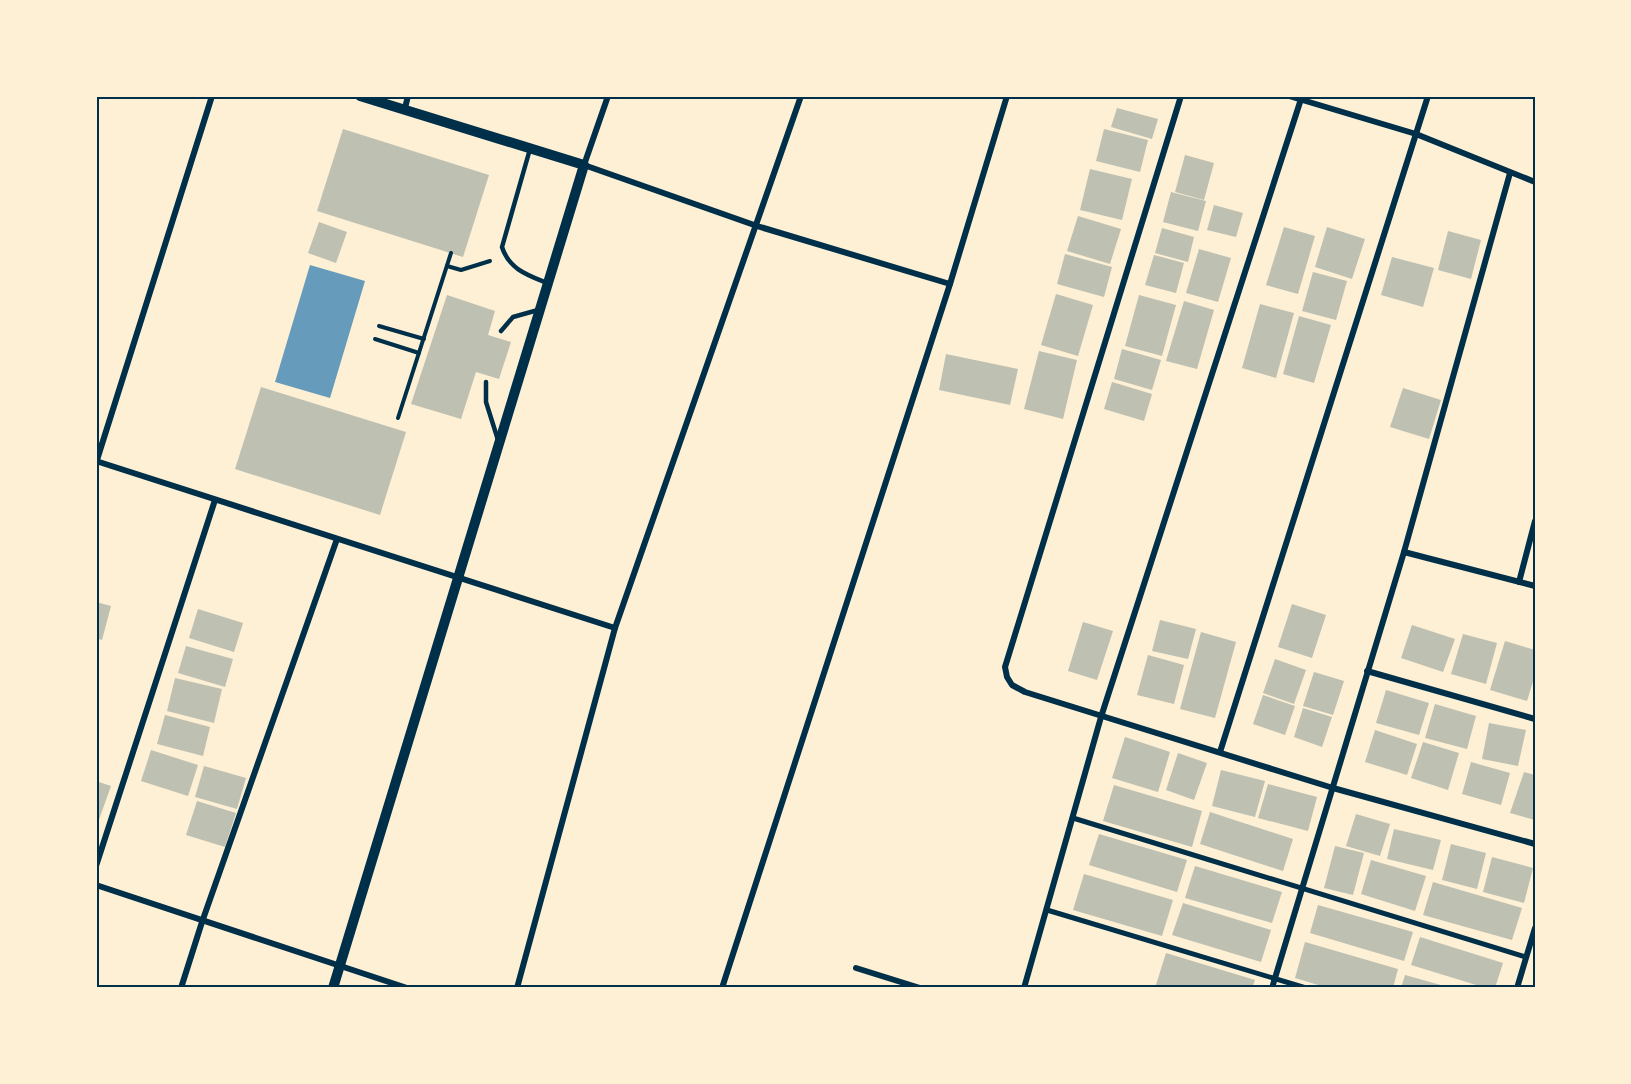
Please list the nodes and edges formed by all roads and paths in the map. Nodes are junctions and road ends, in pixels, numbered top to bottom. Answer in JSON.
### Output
{"nodes":[{"id":1,"x":212,"y":96,"type":"edge"},
{"id":2,"x":360,"y":96,"type":"edge"},
{"id":3,"x":408,"y":96,"type":"edge"},
{"id":4,"x":608,"y":96,"type":"edge"},
{"id":5,"x":801,"y":96,"type":"edge"},
{"id":6,"x":1007,"y":96,"type":"edge"},
{"id":7,"x":1181,"y":96,"type":"edge"},
{"id":8,"x":1289,"y":96,"type":"edge"},
{"id":9,"x":1428,"y":96,"type":"edge"},
{"id":10,"x":1302,"y":98,"type":"edge"},
{"id":11,"x":405,"y":108,"type":"junction"},
{"id":12,"x":1416,"y":134,"type":"junction"},
{"id":13,"x":530,"y":149,"type":"junction"},
{"id":14,"x":584,"y":165,"type":"junction"},
{"id":15,"x":1510,"y":173,"type":"junction"},
{"id":16,"x":1535,"y":182,"type":"edge"},
{"id":17,"x":757,"y":226,"type":"junction"},
{"id":18,"x":451,"y":253,"type":"dead end"},
{"id":19,"x":505,"y":256,"type":"junction"},
{"id":20,"x":447,"y":266,"type":"junction"},
{"id":21,"x":547,"y":283,"type":"junction"},
{"id":22,"x":950,"y":284,"type":"junction"},
{"id":23,"x":541,"y":310,"type":"junction"},
{"id":24,"x":379,"y":326,"type":"dead end"},
{"id":25,"x":501,"y":331,"type":"dead end"},
{"id":26,"x":375,"y":339,"type":"dead end"},
{"id":27,"x":424,"y":339,"type":"junction"},
{"id":28,"x":419,"y":353,"type":"junction"},
{"id":29,"x":486,"y":382,"type":"dead end"},
{"id":30,"x":398,"y":418,"type":"dead end"},
{"id":31,"x":499,"y":443,"type":"junction"},
{"id":32,"x":96,"y":462,"type":"edge"},
{"id":33,"x":215,"y":500,"type":"junction"},
{"id":34,"x":1535,"y":521,"type":"edge"},
{"id":35,"x":337,"y":539,"type":"junction"},
{"id":36,"x":1404,"y":552,"type":"junction"},
{"id":37,"x":457,"y":578,"type":"junction"},
{"id":38,"x":1519,"y":582,"type":"junction"},
{"id":39,"x":1535,"y":586,"type":"edge"},
{"id":40,"x":615,"y":628,"type":"junction"},
{"id":41,"x":1368,"y":670,"type":"junction"},
{"id":42,"x":1101,"y":717,"type":"junction"},
{"id":43,"x":1535,"y":719,"type":"edge"},
{"id":44,"x":1220,"y":752,"type":"junction"},
{"id":45,"x":1333,"y":788,"type":"junction"},
{"id":46,"x":1073,"y":818,"type":"junction"},
{"id":47,"x":1535,"y":844,"type":"edge"},
{"id":48,"x":96,"y":866,"type":"edge"},
{"id":49,"x":96,"y":885,"type":"edge"},
{"id":50,"x":1302,"y":887,"type":"junction"},
{"id":51,"x":1047,"y":910,"type":"junction"},
{"id":52,"x":201,"y":922,"type":"junction"},
{"id":53,"x":1535,"y":928,"type":"edge"},
{"id":54,"x":1526,"y":957,"type":"junction"},
{"id":55,"x":339,"y":967,"type":"junction"},
{"id":56,"x":856,"y":968,"type":"dead end"},
{"id":57,"x":1275,"y":978,"type":"junction"},
{"id":58,"x":181,"y":988,"type":"edge"},
{"id":59,"x":333,"y":988,"type":"edge"},
{"id":60,"x":407,"y":988,"type":"edge"},
{"id":61,"x":517,"y":988,"type":"edge"},
{"id":62,"x":722,"y":988,"type":"edge"},
{"id":63,"x":920,"y":988,"type":"edge"},
{"id":64,"x":1024,"y":988,"type":"edge"},
{"id":65,"x":1272,"y":988,"type":"edge"},
{"id":66,"x":1306,"y":988,"type":"edge"},
{"id":67,"x":1516,"y":988,"type":"edge"}],
"edges":[{"from":1,"to":32,"type":"street"},
{"from":2,"to":11,"type":"street"},
{"from":3,"to":11,"type":"street"},
{"from":4,"to":14,"type":"street"},
{"from":5,"to":17,"type":"street"},
{"from":6,"to":22,"type":"street"},
{"from":7,"to":42,"type":"street"},
{"from":8,"to":10,"type":"street"},
{"from":9,"to":12,"type":"street"},
{"from":10,"to":12,"type":"street"},
{"from":10,"to":42,"type":"street"},
{"from":11,"to":13,"type":"street"},
{"from":12,"to":15,"type":"street"},
{"from":12,"to":44,"type":"street"},
{"from":13,"to":14,"type":"street"},
{"from":13,"to":19,"type":"lane"},
{"from":14,"to":17,"type":"street"},
{"from":14,"to":21,"type":"street"},
{"from":15,"to":16,"type":"street"},
{"from":15,"to":36,"type":"street"},
{"from":17,"to":22,"type":"street"},
{"from":17,"to":40,"type":"street"},
{"from":18,"to":20,"type":"path"},
{"from":19,"to":20,"type":"path"},
{"from":19,"to":21,"type":"lane"},
{"from":20,"to":27,"type":"path"},
{"from":21,"to":23,"type":"street"},
{"from":22,"to":62,"type":"street"},
{"from":23,"to":25,"type":"lane"},
{"from":23,"to":31,"type":"street"},
{"from":24,"to":27,"type":"path"},
{"from":26,"to":28,"type":"path"},
{"from":27,"to":28,"type":"path"},
{"from":28,"to":30,"type":"path"},
{"from":29,"to":31,"type":"lane"},
{"from":31,"to":37,"type":"street"},
{"from":32,"to":33,"type":"street"},
{"from":33,"to":35,"type":"street"},
{"from":33,"to":48,"type":"street"},
{"from":34,"to":38,"type":"street"},
{"from":35,"to":37,"type":"street"},
{"from":35,"to":52,"type":"street"},
{"from":36,"to":38,"type":"street"},
{"from":36,"to":41,"type":"street"},
{"from":37,"to":40,"type":"street"},
{"from":37,"to":55,"type":"street"},
{"from":38,"to":39,"type":"street"},
{"from":40,"to":61,"type":"street"},
{"from":41,"to":43,"type":"street"},
{"from":41,"to":45,"type":"street"},
{"from":42,"to":44,"type":"street"},
{"from":42,"to":46,"type":"street"},
{"from":44,"to":45,"type":"street"},
{"from":45,"to":47,"type":"street"},
{"from":45,"to":50,"type":"street"},
{"from":46,"to":50,"type":"street"},
{"from":46,"to":51,"type":"street"},
{"from":49,"to":52,"type":"street"},
{"from":50,"to":54,"type":"street"},
{"from":50,"to":57,"type":"street"},
{"from":51,"to":57,"type":"street"},
{"from":51,"to":64,"type":"street"},
{"from":52,"to":55,"type":"street"},
{"from":52,"to":58,"type":"street"},
{"from":53,"to":54,"type":"street"},
{"from":54,"to":67,"type":"street"},
{"from":55,"to":59,"type":"street"},
{"from":55,"to":60,"type":"street"},
{"from":56,"to":63,"type":"street"},
{"from":57,"to":65,"type":"street"},
{"from":57,"to":66,"type":"street"}]}
